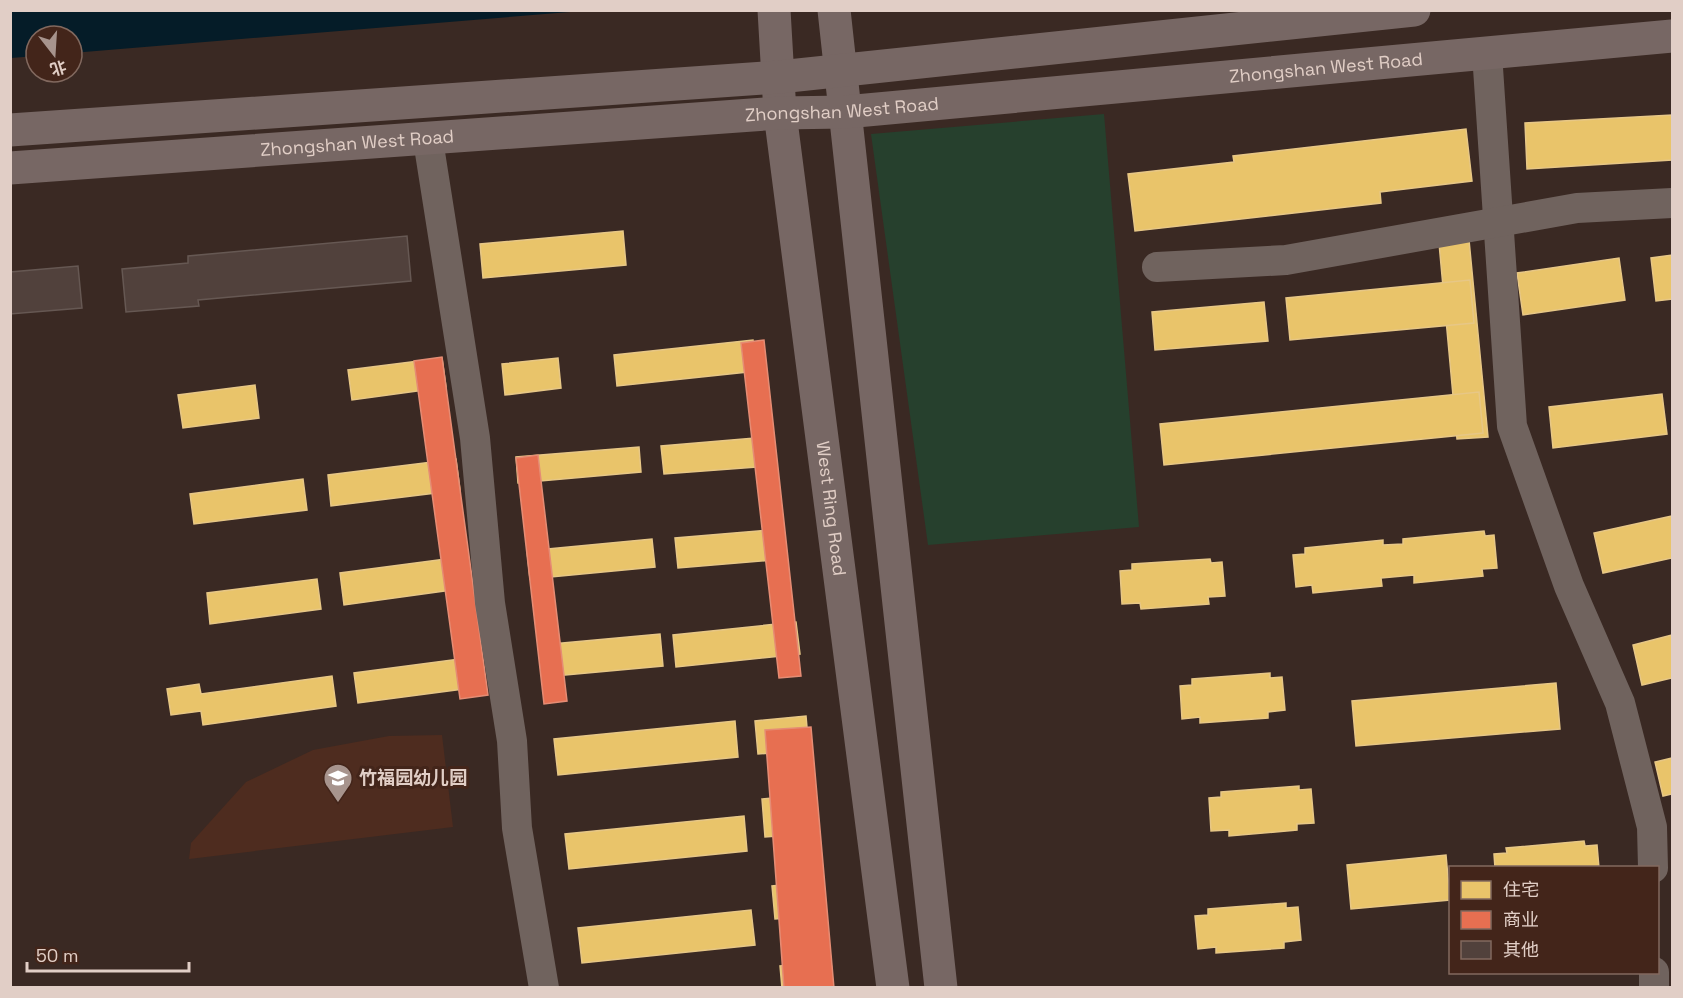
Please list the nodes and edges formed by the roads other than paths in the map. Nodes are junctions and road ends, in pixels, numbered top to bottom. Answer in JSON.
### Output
{"nodes":[{"id":1,"x":834,"y":10,"type":"edge"},
{"id":2,"x":1414,"y":10,"type":"edge"},
{"id":3,"x":776,"y":21,"type":"edge"},
{"id":4,"x":1672,"y":36,"type":"edge"},
{"id":5,"x":1487,"y":53,"type":"junction"},
{"id":6,"x":839,"y":69,"type":"junction"},
{"id":7,"x":779,"y":77,"type":"junction"},
{"id":8,"x":845,"y":112,"type":"junction"},
{"id":9,"x":780,"y":113,"type":"junction"},
{"id":10,"x":10,"y":130,"type":"edge"},
{"id":11,"x":428,"y":140,"type":"junction"},
{"id":12,"x":10,"y":168,"type":"edge"},
{"id":13,"x":1672,"y":203,"type":"edge"},
{"id":14,"x":1498,"y":223,"type":"junction"},
{"id":15,"x":1156,"y":267,"type":"dead end"},
{"id":16,"x":1653,"y":866,"type":"edge"},
{"id":17,"x":544,"y":987,"type":"edge"},
{"id":18,"x":893,"y":987,"type":"edge"},
{"id":19,"x":941,"y":987,"type":"edge"}],
"edges":[{"from":1,"to":6,"type":"main road"},
{"from":2,"to":6,"type":"main road","name":"Zhongshan West Road"},
{"from":3,"to":7,"type":"main road","name":"West Ring Road"},
{"from":4,"to":5,"type":"main road","name":"Zhongshan West Road"},
{"from":5,"to":8,"type":"main road","name":"Zhongshan West Road"},
{"from":5,"to":14,"type":"street"},
{"from":6,"to":7,"type":"main road","name":"Zhongshan West Road"},
{"from":6,"to":8,"type":"main road"},
{"from":7,"to":9,"type":"main road","name":"West Ring Road"},
{"from":7,"to":10,"type":"main road","name":"Zhongshan West Road"},
{"from":8,"to":9,"type":"main road","name":"Zhongshan West Road"},
{"from":8,"to":19,"type":"main road"},
{"from":9,"to":11,"type":"main road","name":"Zhongshan West Road"},
{"from":9,"to":18,"type":"main road","name":"West Ring Road"},
{"from":11,"to":12,"type":"main road","name":"Zhongshan West Road"},
{"from":11,"to":17,"type":"street"},
{"from":13,"to":14,"type":"street"},
{"from":14,"to":15,"type":"street"},
{"from":14,"to":16,"type":"street"}]}
